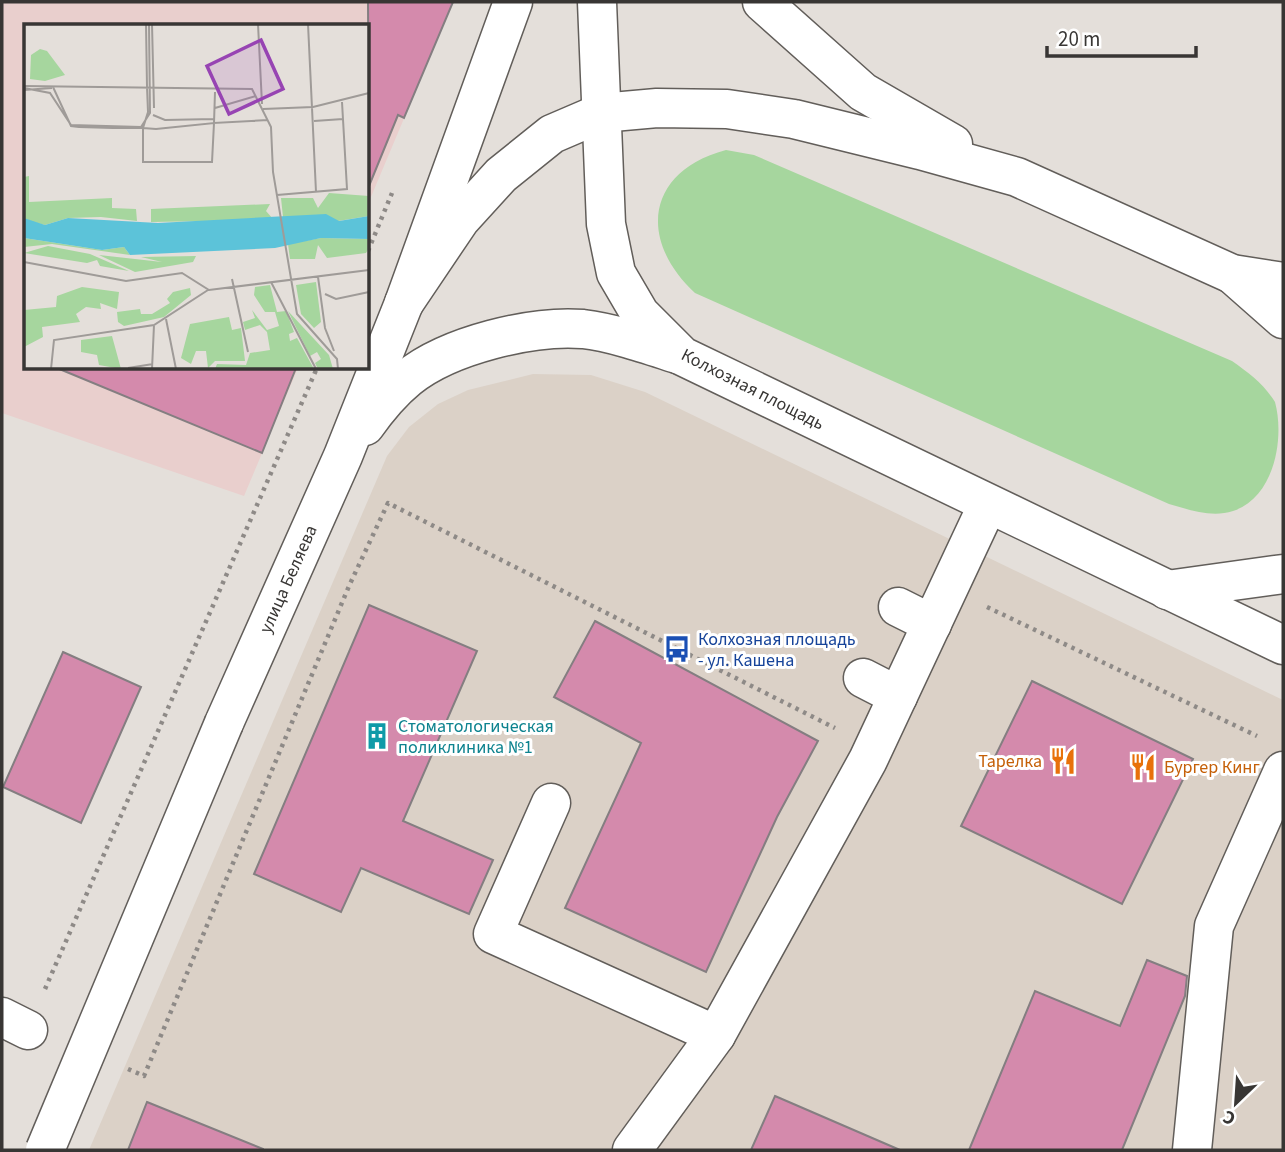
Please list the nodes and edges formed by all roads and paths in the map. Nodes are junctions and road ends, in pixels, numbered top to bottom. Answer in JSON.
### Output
{"nodes":[{"id":1,"x":513,"y":2,"type":"edge"},
{"id":2,"x":597,"y":2,"type":"edge"},
{"id":3,"x":762,"y":2,"type":"edge"},
{"id":4,"x":601,"y":113,"type":"junction"},
{"id":5,"x":1017,"y":177,"type":"junction"},
{"id":6,"x":1233,"y":274,"type":"junction"},
{"id":7,"x":1283,"y":282,"type":"edge"},
{"id":8,"x":404,"y":303,"type":"junction"},
{"id":9,"x":1283,"y":319,"type":"edge"},
{"id":10,"x":682,"y":356,"type":"junction"},
{"id":11,"x":317,"y":369,"type":"edge"},
{"id":12,"x":343,"y":456,"type":"junction"},
{"id":13,"x":988,"y":504,"type":"junction"},
{"id":14,"x":1283,"y":574,"type":"edge"},
{"id":15,"x":948,"y":589,"type":"junction"},
{"id":16,"x":1167,"y":590,"type":"junction"},
{"id":17,"x":1283,"y":645,"type":"edge"},
{"id":18,"x":863,"y":678,"type":"dead end"},
{"id":19,"x":898,"y":696,"type":"junction"},
{"id":20,"x":1258,"y":737,"type":"dead end"},
{"id":21,"x":874,"y":747,"type":"junction"},
{"id":22,"x":1283,"y":771,"type":"edge"},
{"id":23,"x":551,"y":803,"type":"dead end"},
{"id":24,"x":15,"y":1023,"type":"edge"},
{"id":25,"x":716,"y":1035,"type":"junction"},
{"id":26,"x":144,"y":1076,"type":"dead end"},
{"id":27,"x":45,"y":1150,"type":"edge"},
{"id":28,"x":632,"y":1150,"type":"edge"},
{"id":29,"x":1192,"y":1150,"type":"edge"}],
"edges":[{"from":1,"to":8,"type":"main road","name":"улица Беляева"},
{"from":2,"to":4,"type":"main road","name":"Колхозная площадь"},
{"from":3,"to":5,"type":"main road"},
{"from":4,"to":5,"type":"main road"},
{"from":4,"to":8,"type":"main road"},
{"from":4,"to":10,"type":"main road","name":"Колхозная площадь"},
{"from":5,"to":6,"type":"main road"},
{"from":6,"to":7,"type":"main road"},
{"from":6,"to":9,"type":"main road"},
{"from":8,"to":12,"type":"main road","name":"улица Беляева"},
{"from":10,"to":12,"type":"main road"},
{"from":10,"to":13,"type":"main road","name":"Колхозная площадь"},
{"from":11,"to":24,"type":"path"},
{"from":12,"to":27,"type":"main road","name":"улица Беляева","bridge":true},
{"from":13,"to":15,"type":"main road"},
{"from":13,"to":16,"type":"main road","name":"Колхозная площадь"},
{"from":14,"to":16,"type":"main road"},
{"from":15,"to":19,"type":"main road"},
{"from":15,"to":20,"type":"path"},
{"from":16,"to":17,"type":"main road","name":"Колхозная площадь"},
{"from":18,"to":19,"type":"main road"},
{"from":19,"to":21,"type":"main road"},
{"from":21,"to":25,"type":"main road"},
{"from":21,"to":26,"type":"path"},
{"from":22,"to":29,"type":"main road"},
{"from":23,"to":25,"type":"main road"},
{"from":25,"to":28,"type":"main road"}]}
